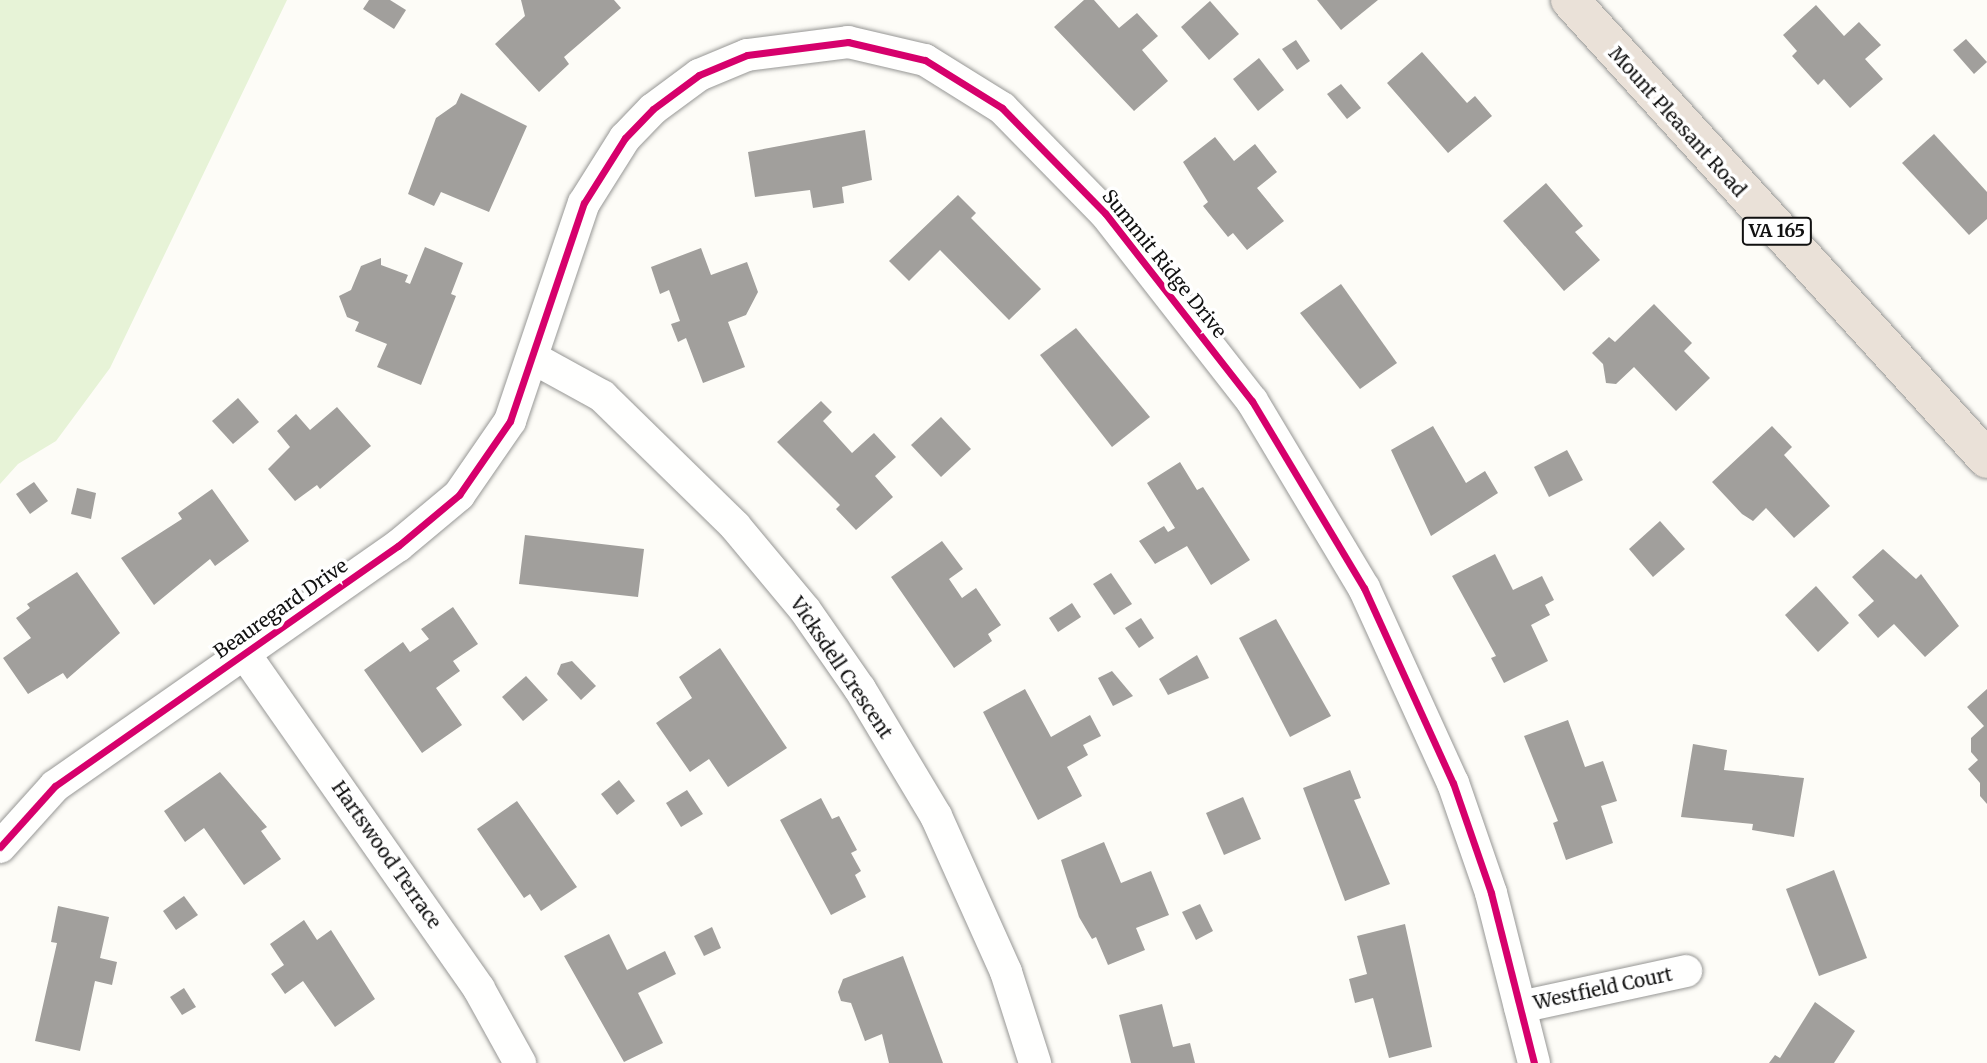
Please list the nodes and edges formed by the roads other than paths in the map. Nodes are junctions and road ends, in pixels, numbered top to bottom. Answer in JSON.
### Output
{"nodes":[{"id":1,"x":1570,"y":0,"type":"edge"},
{"id":2,"x":533,"y":358,"type":"junction"},
{"id":3,"x":1987,"y":459,"type":"edge"},
{"id":4,"x":244,"y":653,"type":"junction"},
{"id":5,"x":0,"y":847,"type":"edge"},
{"id":6,"x":1686,"y":971,"type":"dead end"},
{"id":7,"x":1520,"y":1007,"type":"junction"},
{"id":8,"x":520,"y":1063,"type":"edge"},
{"id":9,"x":1035,"y":1063,"type":"edge"},
{"id":10,"x":1534,"y":1063,"type":"edge"}],
"edges":[{"from":1,"to":3,"type":"highway","name":"Mount Pleasant Road","number":"VA 165"},
{"from":2,"to":4,"type":"street","name":"Beauregard Drive"},
{"from":2,"to":7,"type":"street","name":"Summit Ridge Drive"},
{"from":2,"to":9,"type":"street","name":"Vicksdell Crescent"},
{"from":4,"to":5,"type":"street","name":"Beauregard Drive"},
{"from":4,"to":8,"type":"street","name":"Hartswood Terrace"},
{"from":6,"to":7,"type":"street","name":"Westfield Court"},
{"from":7,"to":10,"type":"street","name":"Summit Ridge Drive"}]}
